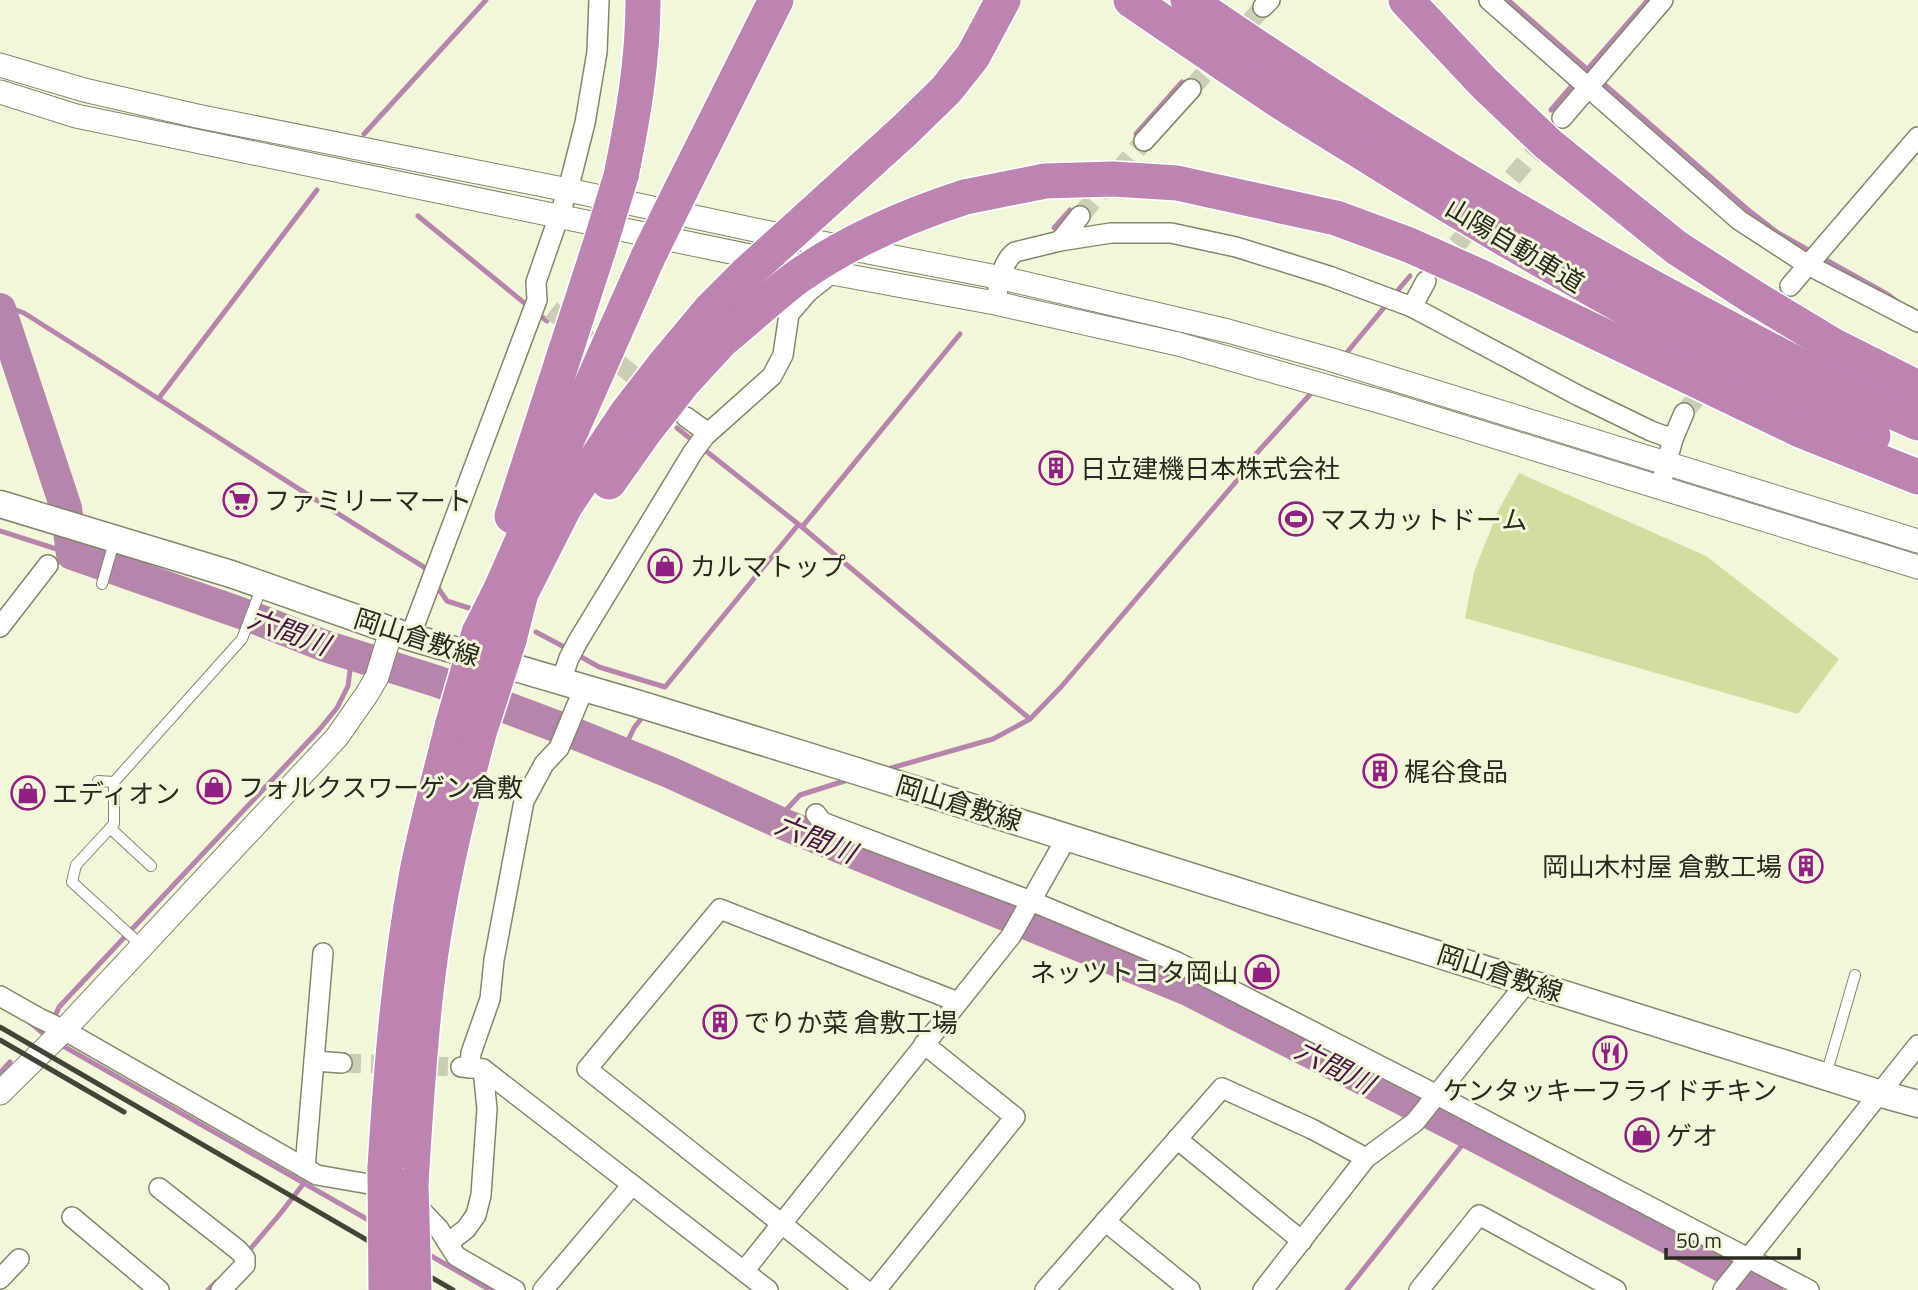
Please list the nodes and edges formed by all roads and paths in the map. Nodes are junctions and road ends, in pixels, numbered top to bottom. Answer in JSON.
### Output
{"nodes":[{"id":1,"x":599,"y":0,"type":"edge"},
{"id":2,"x":643,"y":0,"type":"edge"},
{"id":3,"x":776,"y":0,"type":"edge"},
{"id":4,"x":1003,"y":0,"type":"edge"},
{"id":5,"x":1131,"y":0,"type":"edge"},
{"id":6,"x":1188,"y":0,"type":"edge"},
{"id":7,"x":1406,"y":0,"type":"edge"},
{"id":8,"x":1489,"y":0,"type":"edge"},
{"id":9,"x":1663,"y":0,"type":"edge"},
{"id":10,"x":0,"y":65,"type":"edge"},
{"id":11,"x":1587,"y":80,"type":"junction"},
{"id":12,"x":1191,"y":89,"type":"tunnel mouth"},
{"id":13,"x":0,"y":92,"type":"edge"},
{"id":14,"x":1562,"y":118,"type":"tunnel mouth"},
{"id":15,"x":1918,"y":137,"type":"edge"},
{"id":16,"x":1144,"y":141,"type":"tunnel mouth"},
{"id":17,"x":568,"y":190,"type":"junction"},
{"id":18,"x":559,"y":216,"type":"junction"},
{"id":19,"x":1080,"y":216,"type":"tunnel mouth"},
{"id":20,"x":1060,"y":241,"type":"junction"},
{"id":21,"x":1814,"y":258,"type":"junction"},
{"id":22,"x":832,"y":273,"type":"junction"},
{"id":23,"x":1002,"y":278,"type":"junction"},
{"id":24,"x":1426,"y":281,"type":"tunnel mouth"},
{"id":25,"x":1790,"y":286,"type":"dead end"},
{"id":26,"x":1399,"y":302,"type":"junction"},
{"id":27,"x":995,"y":303,"type":"junction"},
{"id":28,"x":1918,"y":322,"type":"edge"},
{"id":29,"x":716,"y":324,"type":"junction"},
{"id":30,"x":1918,"y":388,"type":"edge"},
{"id":31,"x":1684,"y":413,"type":"tunnel mouth"},
{"id":32,"x":686,"y":417,"type":"dead end"},
{"id":33,"x":1918,"y":423,"type":"edge"},
{"id":34,"x":707,"y":435,"type":"junction"},
{"id":35,"x":1673,"y":439,"type":"junction"},
{"id":36,"x":1918,"y":457,"type":"edge"},
{"id":37,"x":1667,"y":463,"type":"junction"},
{"id":38,"x":1918,"y":477,"type":"edge"},
{"id":39,"x":1659,"y":488,"type":"junction"},
{"id":40,"x":0,"y":504,"type":"edge"},
{"id":41,"x":1918,"y":541,"type":"edge"},
{"id":42,"x":113,"y":545,"type":"junction"},
{"id":43,"x":48,"y":565,"type":"dead end"},
{"id":44,"x":1918,"y":567,"type":"edge"},
{"id":45,"x":102,"y":584,"type":"dead end"},
{"id":46,"x":260,"y":593,"type":"junction"},
{"id":47,"x":0,"y":627,"type":"edge"},
{"id":48,"x":494,"y":636,"type":"junction"},
{"id":49,"x":396,"y":637,"type":"junction"},
{"id":50,"x":573,"y":667,"type":"junction"},
{"id":51,"x":98,"y":781,"type":"dead end"},
{"id":52,"x":114,"y":782,"type":"junction"},
{"id":53,"x":816,"y":814,"type":"dead end"},
{"id":54,"x":110,"y":828,"type":"junction"},
{"id":55,"x":1068,"y":837,"type":"junction"},
{"id":56,"x":151,"y":866,"type":"dead end"},
{"id":57,"x":1029,"y":904,"type":"junction"},
{"id":58,"x":133,"y":937,"type":"junction"},
{"id":59,"x":323,"y":953,"type":"dead end"},
{"id":60,"x":1855,"y":975,"type":"dead end"},
{"id":61,"x":1527,"y":982,"type":"junction"},
{"id":62,"x":0,"y":996,"type":"edge"},
{"id":63,"x":958,"y":1002,"type":"junction"},
{"id":64,"x":54,"y":1031,"type":"junction"},
{"id":65,"x":923,"y":1044,"type":"junction"},
{"id":66,"x":1918,"y":1045,"type":"edge"},
{"id":67,"x":314,"y":1061,"type":"junction"},
{"id":68,"x":342,"y":1063,"type":"tunnel mouth"},
{"id":69,"x":471,"y":1068,"type":"junction"},
{"id":70,"x":1825,"y":1076,"type":"junction"},
{"id":71,"x":0,"y":1093,"type":"edge"},
{"id":72,"x":1878,"y":1093,"type":"junction"},
{"id":73,"x":1435,"y":1098,"type":"junction"},
{"id":74,"x":1918,"y":1104,"type":"edge"},
{"id":75,"x":1177,"y":1139,"type":"junction"},
{"id":76,"x":1366,"y":1158,"type":"junction"},
{"id":77,"x":305,"y":1168,"type":"junction"},
{"id":78,"x":398,"y":1176,"type":"junction"},
{"id":79,"x":632,"y":1185,"type":"junction"},
{"id":80,"x":159,"y":1188,"type":"dead end"},
{"id":81,"x":72,"y":1217,"type":"dead end"},
{"id":82,"x":1105,"y":1221,"type":"junction"},
{"id":83,"x":783,"y":1225,"type":"junction"},
{"id":84,"x":1302,"y":1241,"type":"junction"},
{"id":85,"x":448,"y":1243,"type":"junction"},
{"id":86,"x":19,"y":1259,"type":"dead end"},
{"id":87,"x":1747,"y":1263,"type":"junction"},
{"id":88,"x":744,"y":1271,"type":"junction"},
{"id":89,"x":0,"y":1279,"type":"edge"},
{"id":90,"x":1726,"y":1287,"type":"edge"},
{"id":91,"x":1421,"y":1289,"type":"edge"},
{"id":92,"x":159,"y":1290,"type":"edge"},
{"id":93,"x":221,"y":1290,"type":"edge"},
{"id":94,"x":386,"y":1290,"type":"edge"},
{"id":95,"x":414,"y":1290,"type":"edge"},
{"id":96,"x":514,"y":1290,"type":"edge"},
{"id":97,"x":543,"y":1290,"type":"edge"},
{"id":98,"x":768,"y":1290,"type":"edge"},
{"id":99,"x":864,"y":1290,"type":"edge"},
{"id":100,"x":876,"y":1290,"type":"edge"},
{"id":101,"x":1045,"y":1290,"type":"edge"},
{"id":102,"x":1190,"y":1290,"type":"edge"},
{"id":103,"x":1263,"y":1290,"type":"edge"},
{"id":104,"x":1616,"y":1290,"type":"edge"},
{"id":105,"x":1809,"y":1290,"type":"edge"}],
"edges":[{"from":1,"to":17,"type":"street"},
{"from":2,"to":48,"type":"highway","bridge":true},
{"from":3,"to":48,"type":"highway","bridge":true},
{"from":4,"to":29,"type":"highway","bridge":true},
{"from":5,"to":36,"type":"highway","name":"山陽自動車道"},
{"from":6,"to":33,"type":"highway","name":"山陽自動車道"},
{"from":7,"to":30,"type":"highway"},
{"from":8,"to":11,"type":"street"},
{"from":9,"to":11,"type":"street"},
{"from":10,"to":17,"type":"street"},
{"from":11,"to":14,"type":"street"},
{"from":11,"to":21,"type":"street"},
{"from":12,"to":16,"type":"street"},
{"from":13,"to":18,"type":"street"},
{"from":15,"to":21,"type":"street"},
{"from":17,"to":18,"type":"street"},
{"from":17,"to":23,"type":"street"},
{"from":18,"to":22,"type":"street"},
{"from":18,"to":49,"type":"street"},
{"from":19,"to":20,"type":"street"},
{"from":20,"to":23,"type":"street"},
{"from":20,"to":26,"type":"street"},
{"from":21,"to":25,"type":"street"},
{"from":21,"to":28,"type":"street"},
{"from":22,"to":27,"type":"street"},
{"from":22,"to":34,"type":"street"},
{"from":23,"to":27,"type":"street"},
{"from":23,"to":37,"type":"street"},
{"from":24,"to":26,"type":"street"},
{"from":26,"to":35,"type":"street"},
{"from":27,"to":39,"type":"street"},
{"from":29,"to":38,"type":"highway","bridge":true},
{"from":29,"to":48,"type":"highway"},
{"from":31,"to":35,"type":"street"},
{"from":32,"to":34,"type":"street"},
{"from":34,"to":50,"type":"street"},
{"from":35,"to":37,"type":"street"},
{"from":37,"to":39,"type":"street"},
{"from":37,"to":41,"type":"street"},
{"from":39,"to":44,"type":"street"},
{"from":40,"to":42,"type":"main road","name":"岡山倉敷線"},
{"from":42,"to":45,"type":"lane"},
{"from":42,"to":46,"type":"main road","name":"岡山倉敷線"},
{"from":43,"to":47,"type":"street"},
{"from":46,"to":49,"type":"main road","name":"岡山倉敷線"},
{"from":46,"to":52,"type":"lane"},
{"from":48,"to":78,"type":"highway","bridge":true},
{"from":49,"to":50,"type":"main road","name":"岡山倉敷線"},
{"from":49,"to":58,"type":"street"},
{"from":50,"to":55,"type":"main road","name":"岡山倉敷線"},
{"from":50,"to":69,"type":"street"},
{"from":51,"to":52,"type":"lane"},
{"from":52,"to":54,"type":"lane"},
{"from":53,"to":57,"type":"street"},
{"from":54,"to":56,"type":"lane"},
{"from":54,"to":58,"type":"lane"},
{"from":55,"to":57,"type":"street"},
{"from":55,"to":61,"type":"main road","name":"岡山倉敷線"},
{"from":57,"to":63,"type":"street"},
{"from":57,"to":73,"type":"street"},
{"from":58,"to":64,"type":"street"},
{"from":59,"to":67,"type":"street"},
{"from":60,"to":70,"type":"lane"},
{"from":61,"to":70,"type":"main road","name":"岡山倉敷線"},
{"from":61,"to":73,"type":"street"},
{"from":62,"to":64,"type":"street"},
{"from":63,"to":65,"type":"street"},
{"from":63,"to":83,"type":"street"},
{"from":64,"to":71,"type":"street"},
{"from":64,"to":77,"type":"street"},
{"from":65,"to":83,"type":"street"},
{"from":65,"to":100,"type":"street"},
{"from":66,"to":72,"type":"street"},
{"from":67,"to":68,"type":"street"},
{"from":67,"to":77,"type":"street"},
{"from":69,"to":79,"type":"street"},
{"from":69,"to":85,"type":"street"},
{"from":70,"to":72,"type":"main road","name":"岡山倉敷線"},
{"from":72,"to":74,"type":"main road","name":"岡山倉敷線"},
{"from":72,"to":87,"type":"street"},
{"from":73,"to":76,"type":"street"},
{"from":73,"to":87,"type":"street"},
{"from":75,"to":76,"type":"street"},
{"from":75,"to":82,"type":"street"},
{"from":75,"to":84,"type":"street"},
{"from":76,"to":84,"type":"street"},
{"from":77,"to":85,"type":"street"},
{"from":78,"to":94,"type":"highway","bridge":true},
{"from":78,"to":95,"type":"highway","bridge":true},
{"from":79,"to":88,"type":"street"},
{"from":79,"to":97,"type":"street"},
{"from":80,"to":93,"type":"street"},
{"from":81,"to":92,"type":"street"},
{"from":82,"to":101,"type":"street"},
{"from":82,"to":102,"type":"street"},
{"from":83,"to":88,"type":"street"},
{"from":83,"to":99,"type":"street"},
{"from":84,"to":103,"type":"street"},
{"from":85,"to":96,"type":"street"},
{"from":86,"to":89,"type":"street"},
{"from":87,"to":90,"type":"street"},
{"from":87,"to":105,"type":"street"},
{"from":88,"to":98,"type":"street"},
{"from":91,"to":104,"type":"street"}]}
